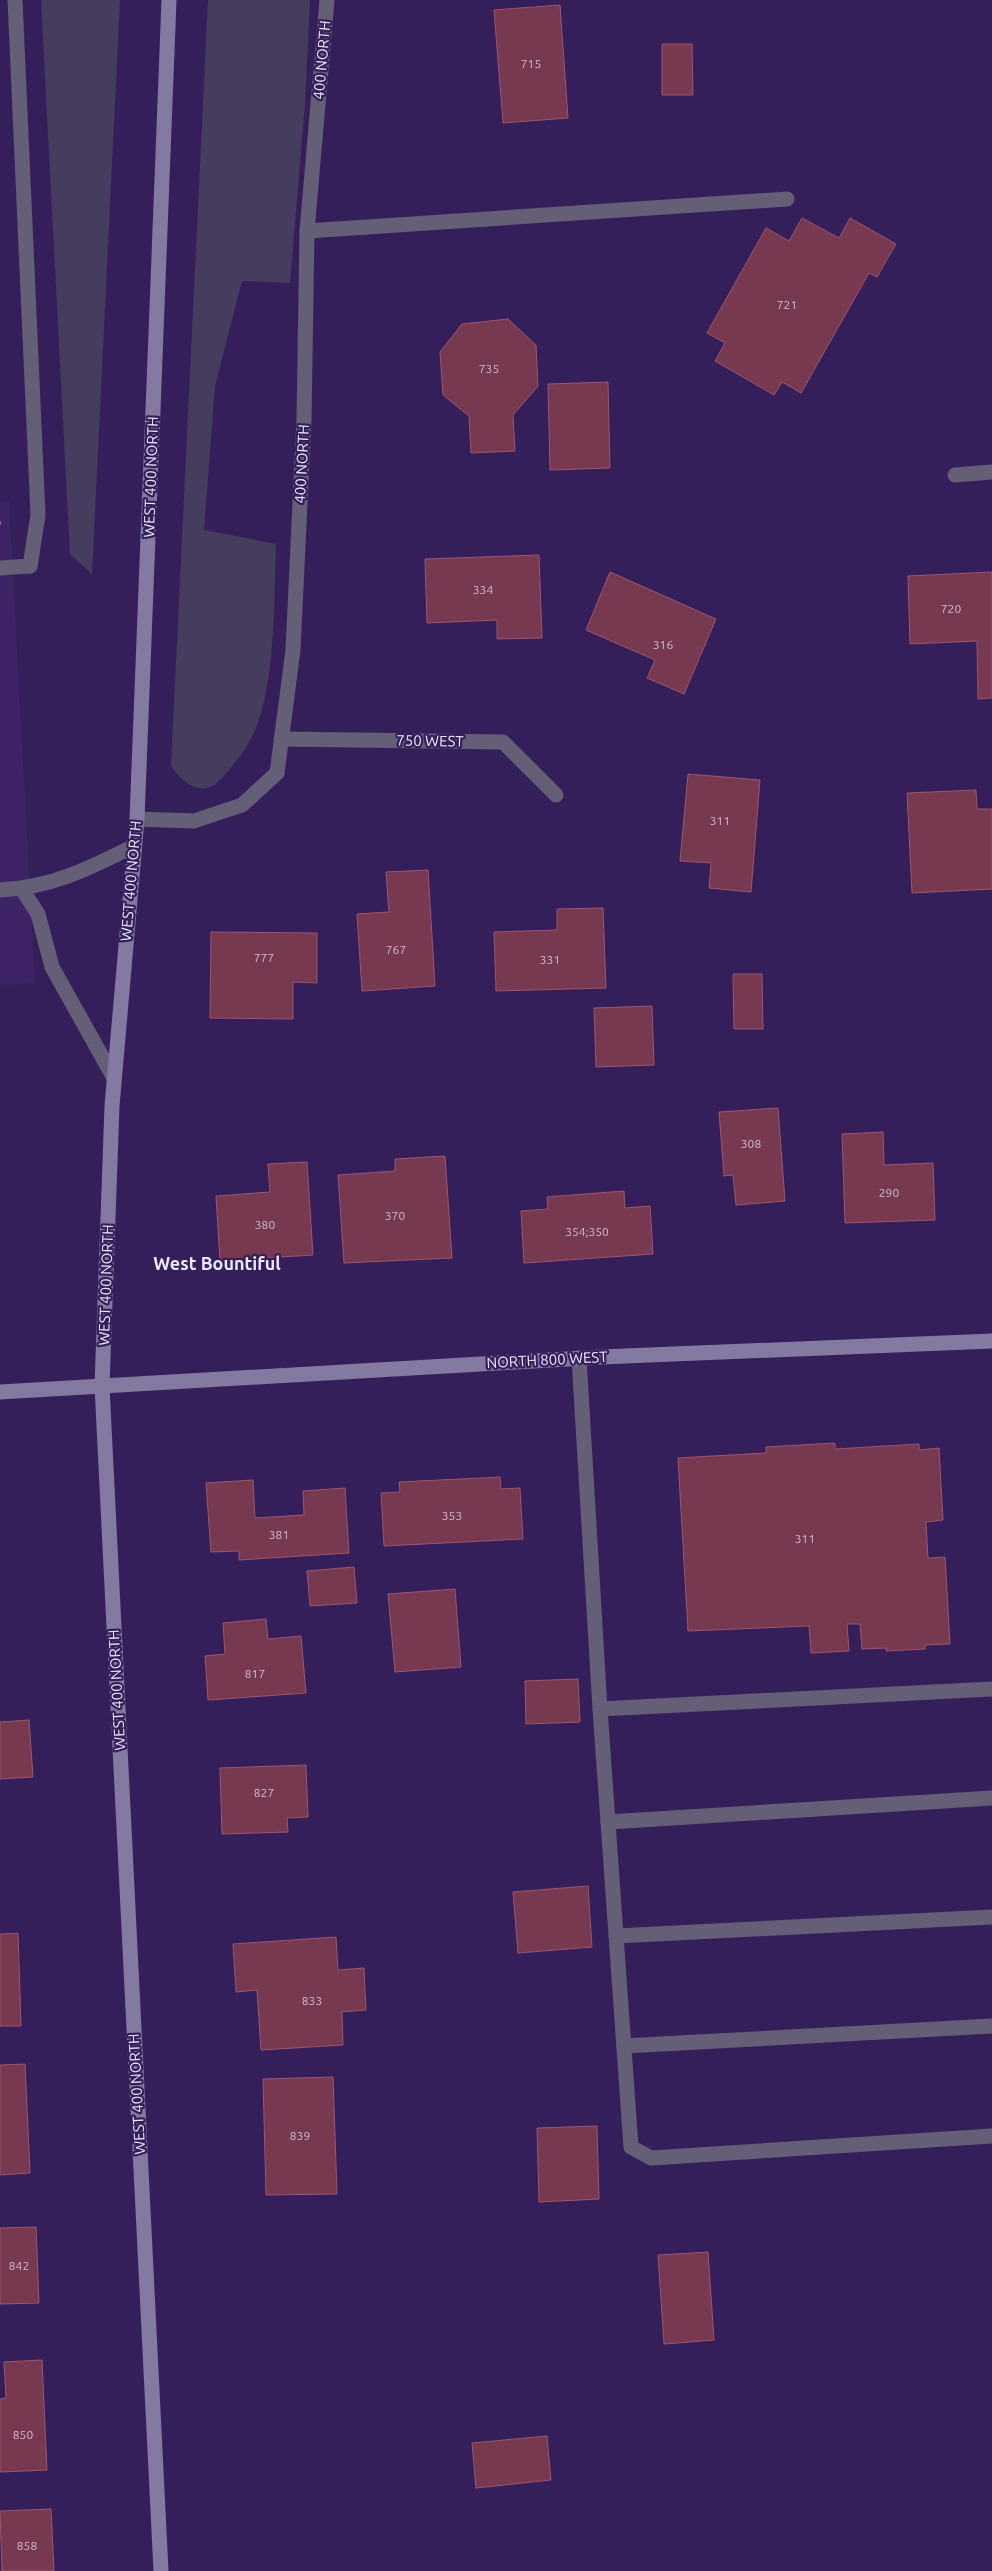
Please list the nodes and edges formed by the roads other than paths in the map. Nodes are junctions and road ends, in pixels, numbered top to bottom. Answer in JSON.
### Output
{"nodes":[{"id":1,"x":15,"y":0,"type":"edge"},
{"id":2,"x":170,"y":0,"type":"edge"},
{"id":3,"x":327,"y":0,"type":"edge"},
{"id":4,"x":787,"y":199,"type":"dead end"},
{"id":5,"x":306,"y":231,"type":"junction"},
{"id":6,"x":992,"y":472,"type":"edge"},
{"id":7,"x":955,"y":475,"type":"dead end"},
{"id":8,"x":0,"y":568,"type":"edge"},
{"id":9,"x":281,"y":739,"type":"junction"},
{"id":10,"x":556,"y":795,"type":"dead end"},
{"id":11,"x":137,"y":819,"type":"junction"},
{"id":12,"x":134,"y":846,"type":"junction"},
{"id":13,"x":22,"y":889,"type":"junction"},
{"id":14,"x":0,"y":890,"type":"edge"},
{"id":15,"x":114,"y":1078,"type":"junction"},
{"id":16,"x":992,"y":1340,"type":"edge"},
{"id":17,"x":579,"y":1358,"type":"junction"},
{"id":18,"x":102,"y":1386,"type":"junction"},
{"id":19,"x":0,"y":1392,"type":"edge"},
{"id":20,"x":992,"y":1688,"type":"edge"},
{"id":21,"x":600,"y":1709,"type":"junction"},
{"id":22,"x":992,"y":1798,"type":"edge"},
{"id":23,"x":608,"y":1822,"type":"junction"},
{"id":24,"x":992,"y":1917,"type":"edge"},
{"id":25,"x":616,"y":1936,"type":"junction"},
{"id":26,"x":992,"y":2026,"type":"edge"},
{"id":27,"x":624,"y":2046,"type":"junction"},
{"id":28,"x":992,"y":2136,"type":"edge"},
{"id":29,"x":161,"y":2571,"type":"edge"}],
"edges":[{"from":1,"to":8,"type":"street"},
{"from":2,"to":11,"type":"street","name":"WEST 400 NORTH"},
{"from":3,"to":5,"type":"street","name":"400 NORTH"},
{"from":4,"to":5,"type":"street"},
{"from":5,"to":9,"type":"street","name":"400 NORTH"},
{"from":6,"to":7,"type":"street"},
{"from":9,"to":10,"type":"street","name":"750 WEST"},
{"from":9,"to":11,"type":"street","name":"400 NORTH"},
{"from":11,"to":12,"type":"street","name":"WEST 400 NORTH"},
{"from":12,"to":13,"type":"street"},
{"from":12,"to":15,"type":"street","name":"WEST 400 NORTH"},
{"from":13,"to":14,"type":"street"},
{"from":13,"to":15,"type":"street"},
{"from":15,"to":18,"type":"street","name":"WEST 400 NORTH"},
{"from":16,"to":17,"type":"street","name":"NORTH 800 WEST"},
{"from":17,"to":18,"type":"street","name":"NORTH 800 WEST"},
{"from":17,"to":21,"type":"street"},
{"from":18,"to":19,"type":"street","name":"NORTH 800 WEST"},
{"from":18,"to":29,"type":"street","name":"WEST 400 NORTH"},
{"from":20,"to":21,"type":"street"},
{"from":21,"to":23,"type":"street"},
{"from":22,"to":23,"type":"street"},
{"from":23,"to":25,"type":"street"},
{"from":24,"to":25,"type":"street"},
{"from":25,"to":27,"type":"street"},
{"from":26,"to":27,"type":"street"},
{"from":27,"to":28,"type":"street"}]}
